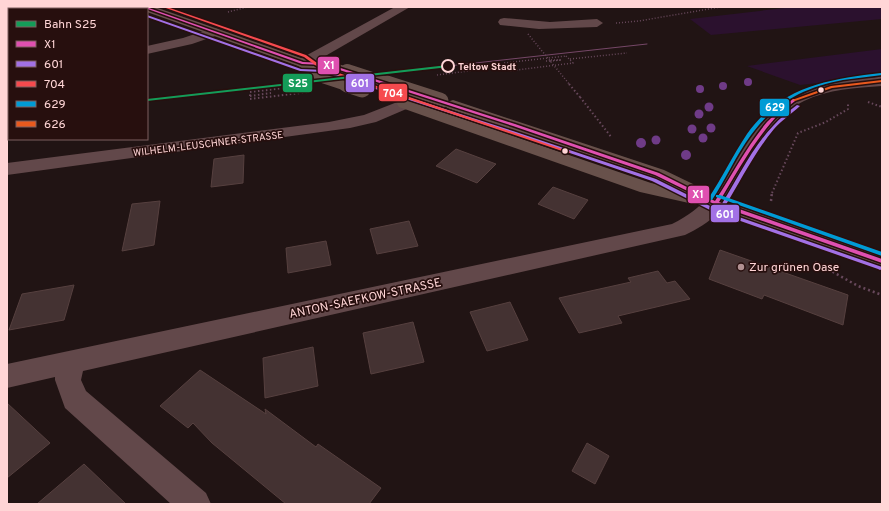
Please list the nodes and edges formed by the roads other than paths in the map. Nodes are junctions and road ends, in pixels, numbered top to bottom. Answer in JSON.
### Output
{"nodes":[{"id":1,"x":404,"y":7,"type":"edge"},
{"id":2,"x":148,"y":9,"type":"edge"},
{"id":3,"x":504,"y":22,"type":"dead end"},
{"id":4,"x":597,"y":23,"type":"road end"},
{"id":5,"x":213,"y":32,"type":"junction"},
{"id":6,"x":148,"y":50,"type":"edge"},
{"id":7,"x":303,"y":63,"type":"junction"},
{"id":8,"x":882,"y":81,"type":"edge"},
{"id":9,"x":405,"y":104,"type":"junction"},
{"id":10,"x":7,"y":169,"type":"edge"},
{"id":11,"x":716,"y":203,"type":"junction"},
{"id":12,"x":882,"y":261,"type":"edge"},
{"id":13,"x":71,"y":362,"type":"junction"},
{"id":14,"x":7,"y":376,"type":"edge"},
{"id":15,"x":195,"y":504,"type":"edge"}],
"edges":[{"from":1,"to":7,"type":"street"},
{"from":2,"to":5,"type":"main road"},
{"from":3,"to":4,"type":"street"},
{"from":5,"to":6,"type":"street"},
{"from":5,"to":7,"type":"main road"},
{"from":7,"to":9,"type":"main road","bridge":true},
{"from":7,"to":11,"type":"main road","bridge":true},
{"from":8,"to":11,"type":"street","name":"ANTON-SAEFKOW-STRASSE"},
{"from":9,"to":10,"type":"street","name":"WILHELM-LEUSCHNER-STRASSE"},
{"from":9,"to":11,"type":"main road"},
{"from":11,"to":12,"type":"main road"},
{"from":11,"to":13,"type":"street","name":"ANTON-SAEFKOW-STRASSE"},
{"from":13,"to":14,"type":"street","name":"ANTON-SAEFKOW-STRASSE"},
{"from":13,"to":15,"type":"street"}]}
